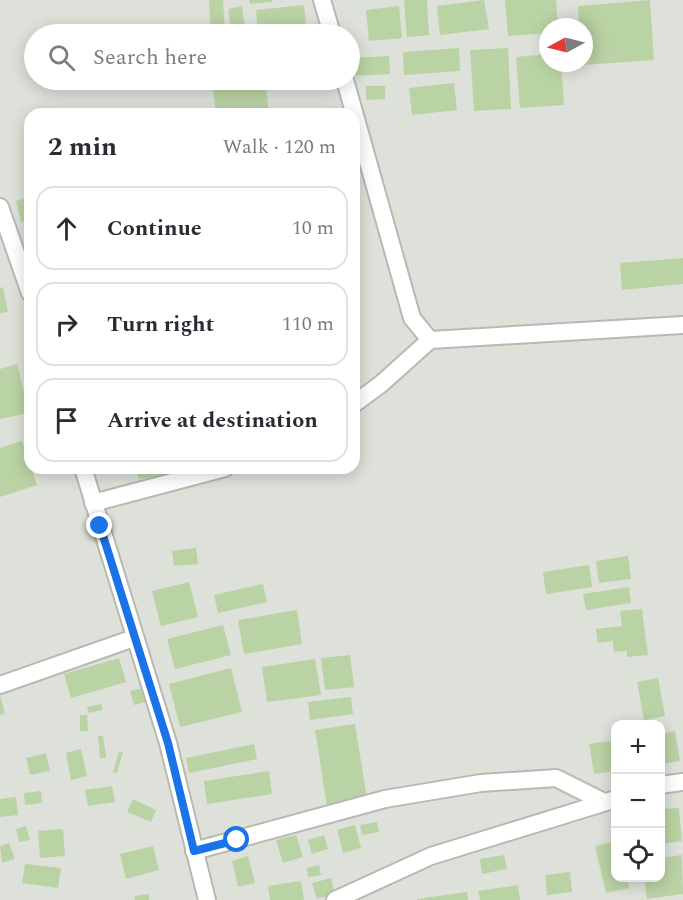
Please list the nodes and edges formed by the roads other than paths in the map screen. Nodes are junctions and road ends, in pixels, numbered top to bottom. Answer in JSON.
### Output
{"nodes":[{"id":1,"x":322,"y":0,"type":"edge"},
{"id":2,"x":329,"y":24,"type":"edge"},
{"id":3,"x":348,"y":90,"type":"edge"},
{"id":4,"x":353,"y":108,"type":"edge"},
{"id":5,"x":360,"y":133,"type":"edge"},
{"id":6,"x":0,"y":207,"type":"edge"},
{"id":7,"x":24,"y":276,"type":"edge"},
{"id":8,"x":683,"y":325,"type":"edge"},
{"id":9,"x":430,"y":340,"type":"junction"},
{"id":10,"x":360,"y":400,"type":"edge"},
{"id":11,"x":84,"y":474,"type":"edge"},
{"id":12,"x":202,"y":474,"type":"edge"},
{"id":13,"x":93,"y":503,"type":"junction"},
{"id":14,"x":134,"y":638,"type":"junction"},
{"id":15,"x":0,"y":685,"type":"edge"},
{"id":16,"x":683,"y":782,"type":"edge"},
{"id":17,"x":665,"y":784,"type":"edge"},
{"id":18,"x":610,"y":801,"type":"edge"},
{"id":19,"x":194,"y":851,"type":"junction"},
{"id":20,"x":207,"y":900,"type":"edge"},
{"id":21,"x":335,"y":900,"type":"edge"}],
"edges":[{"from":1,"to":2,"type":"street"},
{"from":3,"to":4,"type":"street"},
{"from":5,"to":9,"type":"street"},
{"from":6,"to":7,"type":"street"},
{"from":8,"to":9,"type":"street"},
{"from":9,"to":10,"type":"street"},
{"from":11,"to":13,"type":"street"},
{"from":12,"to":13,"type":"street"},
{"from":13,"to":14,"type":"street"},
{"from":14,"to":15,"type":"street"},
{"from":14,"to":19,"type":"street"},
{"from":16,"to":17,"type":"street"},
{"from":18,"to":19,"type":"street"},
{"from":18,"to":21,"type":"street"},
{"from":19,"to":20,"type":"street"}]}
